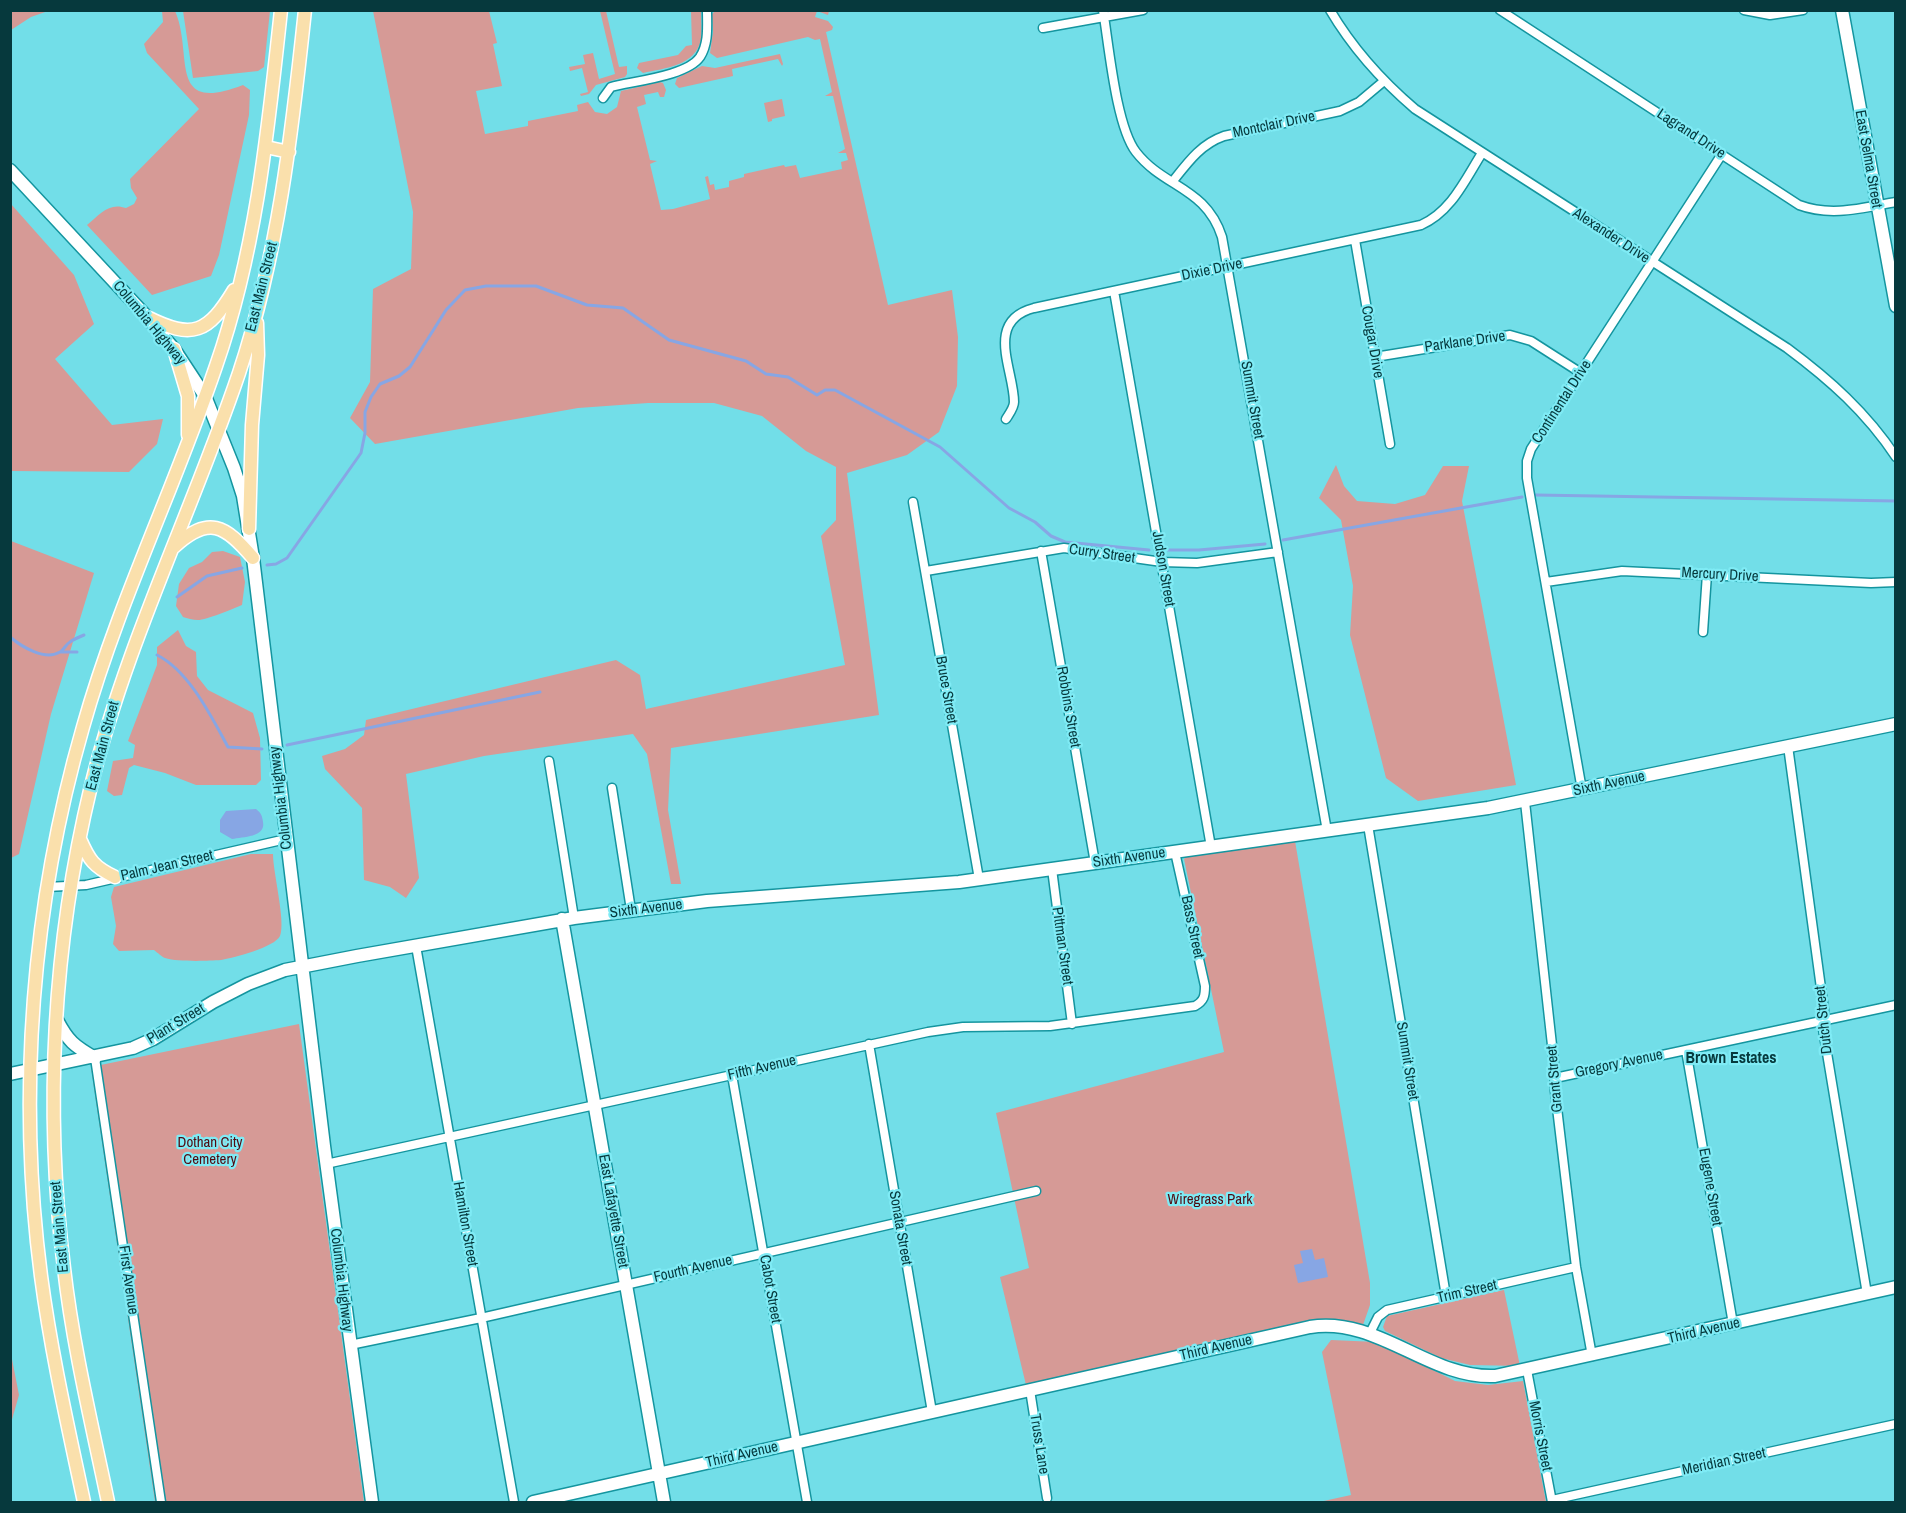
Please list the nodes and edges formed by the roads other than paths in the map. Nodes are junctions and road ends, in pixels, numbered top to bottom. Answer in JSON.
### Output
{"nodes":[{"id":1,"x":281,"y":10,"type":"edge"},
{"id":2,"x":305,"y":10,"type":"edge"},
{"id":3,"x":707,"y":10,"type":"edge"},
{"id":4,"x":1143,"y":10,"type":"edge"},
{"id":5,"x":1330,"y":10,"type":"edge"},
{"id":6,"x":1500,"y":10,"type":"edge"},
{"id":7,"x":1744,"y":10,"type":"edge"},
{"id":8,"x":1803,"y":10,"type":"edge"},
{"id":9,"x":1842,"y":10,"type":"edge"},
{"id":10,"x":1103,"y":14,"type":"edge"},
{"id":11,"x":1043,"y":28,"type":"dead end"},
{"id":12,"x":1384,"y":81,"type":"junction"},
{"id":13,"x":603,"y":98,"type":"dead end"},
{"id":14,"x":266,"y":147,"type":"junction"},
{"id":15,"x":289,"y":152,"type":"junction"},
{"id":16,"x":1482,"y":153,"type":"junction"},
{"id":17,"x":1722,"y":154,"type":"junction"},
{"id":18,"x":10,"y":170,"type":"edge"},
{"id":19,"x":1173,"y":181,"type":"junction"},
{"id":20,"x":1896,"y":202,"type":"edge"},
{"id":21,"x":1876,"y":206,"type":"junction"},
{"id":22,"x":1355,"y":240,"type":"junction"},
{"id":23,"x":1652,"y":263,"type":"junction"},
{"id":24,"x":1228,"y":267,"type":"junction"},
{"id":25,"x":242,"y":276,"type":"junction"},
{"id":26,"x":1114,"y":291,"type":"junction"},
{"id":27,"x":1896,"y":306,"type":"edge"},
{"id":28,"x":257,"y":311,"type":"junction"},
{"id":29,"x":147,"y":317,"type":"junction"},
{"id":30,"x":174,"y":349,"type":"junction"},
{"id":31,"x":1375,"y":357,"type":"junction"},
{"id":32,"x":1581,"y":373,"type":"junction"},
{"id":33,"x":205,"y":396,"type":"junction"},
{"id":34,"x":1006,"y":419,"type":"dead end"},
{"id":35,"x":219,"y":427,"type":"junction"},
{"id":36,"x":188,"y":442,"type":"junction"},
{"id":37,"x":1390,"y":444,"type":"dead end"},
{"id":38,"x":1896,"y":457,"type":"edge"},
{"id":39,"x":913,"y":502,"type":"dead end"},
{"id":40,"x":249,"y":529,"type":"junction"},
{"id":41,"x":171,"y":550,"type":"junction"},
{"id":42,"x":1041,"y":551,"type":"junction"},
{"id":43,"x":1278,"y":552,"type":"junction"},
{"id":44,"x":253,"y":558,"type":"junction"},
{"id":45,"x":1162,"y":562,"type":"junction"},
{"id":46,"x":926,"y":571,"type":"junction"},
{"id":47,"x":1707,"y":574,"type":"junction"},
{"id":48,"x":1545,"y":582,"type":"junction"},
{"id":49,"x":1896,"y":582,"type":"edge"},
{"id":50,"x":1703,"y":632,"type":"dead end"},
{"id":51,"x":1896,"y":724,"type":"edge"},
{"id":52,"x":1788,"y":746,"type":"junction"},
{"id":53,"x":549,"y":761,"type":"dead end"},
{"id":54,"x":612,"y":788,"type":"dead end"},
{"id":55,"x":1582,"y":790,"type":"junction"},
{"id":56,"x":1525,"y":802,"type":"junction"},
{"id":57,"x":1368,"y":825,"type":"junction"},
{"id":58,"x":1327,"y":831,"type":"junction"},
{"id":59,"x":80,"y":838,"type":"junction"},
{"id":60,"x":286,"y":839,"type":"junction"},
{"id":61,"x":1211,"y":847,"type":"junction"},
{"id":62,"x":1175,"y":852,"type":"junction"},
{"id":63,"x":1095,"y":863,"type":"junction"},
{"id":64,"x":1052,"y":869,"type":"junction"},
{"id":65,"x":115,"y":878,"type":"junction"},
{"id":66,"x":979,"y":879,"type":"junction"},
{"id":67,"x":47,"y":887,"type":"junction"},
{"id":68,"x":71,"y":887,"type":"junction"},
{"id":69,"x":631,"y":910,"type":"junction"},
{"id":70,"x":568,"y":919,"type":"junction"},
{"id":71,"x":416,"y":946,"type":"junction"},
{"id":72,"x":357,"y":957,"type":"joint"},
{"id":73,"x":302,"y":967,"type":"junction"},
{"id":74,"x":1202,"y":1002,"type":"joint"},
{"id":75,"x":1896,"y":1005,"type":"edge"},
{"id":76,"x":57,"y":1020,"type":"junction"},
{"id":77,"x":1823,"y":1021,"type":"junction"},
{"id":78,"x":1072,"y":1024,"type":"junction"},
{"id":79,"x":869,"y":1044,"type":"junction"},
{"id":80,"x":1686,"y":1050,"type":"junction"},
{"id":81,"x":95,"y":1058,"type":"junction"},
{"id":82,"x":54,"y":1066,"type":"junction"},
{"id":83,"x":31,"y":1071,"type":"junction"},
{"id":84,"x":10,"y":1074,"type":"edge"},
{"id":85,"x":732,"y":1075,"type":"junction"},
{"id":86,"x":1555,"y":1078,"type":"junction"},
{"id":87,"x":594,"y":1106,"type":"junction"},
{"id":88,"x":450,"y":1138,"type":"junction"},
{"id":89,"x":326,"y":1164,"type":"junction"},
{"id":90,"x":1036,"y":1191,"type":"dead end"},
{"id":91,"x":899,"y":1223,"type":"junction"},
{"id":92,"x":764,"y":1253,"type":"junction"},
{"id":93,"x":1576,"y":1267,"type":"junction"},
{"id":94,"x":626,"y":1284,"type":"junction"},
{"id":95,"x":1896,"y":1287,"type":"edge"},
{"id":96,"x":1867,"y":1294,"type":"junction"},
{"id":97,"x":1446,"y":1296,"type":"junction"},
{"id":98,"x":481,"y":1318,"type":"junction"},
{"id":99,"x":1733,"y":1324,"type":"junction"},
{"id":100,"x":1370,"y":1333,"type":"junction"},
{"id":101,"x":350,"y":1345,"type":"junction"},
{"id":102,"x":1592,"y":1356,"type":"junction"},
{"id":103,"x":1527,"y":1370,"type":"junction"},
{"id":104,"x":1030,"y":1389,"type":"junction"},
{"id":105,"x":932,"y":1412,"type":"junction"},
{"id":106,"x":1896,"y":1424,"type":"edge"},
{"id":107,"x":798,"y":1442,"type":"junction"},
{"id":108,"x":659,"y":1474,"type":"junction"},
{"id":109,"x":1047,"y":1498,"type":"dead end"},
{"id":110,"x":1552,"y":1501,"type":"edge"},
{"id":111,"x":84,"y":1503,"type":"edge"},
{"id":112,"x":108,"y":1503,"type":"edge"},
{"id":113,"x":160,"y":1503,"type":"edge"},
{"id":114,"x":372,"y":1503,"type":"edge"},
{"id":115,"x":514,"y":1503,"type":"edge"},
{"id":116,"x":533,"y":1503,"type":"edge"},
{"id":117,"x":664,"y":1503,"type":"edge"},
{"id":118,"x":807,"y":1503,"type":"edge"}],
"edges":[{"from":1,"to":14,"type":"main road","name":"East Main Street"},
{"from":2,"to":15,"type":"main road","name":"East Main Street"},
{"from":3,"to":13,"type":"street"},
{"from":4,"to":10,"type":"street"},
{"from":5,"to":12,"type":"street","name":"Alexander Drive"},
{"from":6,"to":17,"type":"street","name":"Lagrand Drive"},
{"from":7,"to":8,"type":"street"},
{"from":9,"to":21,"type":"street","name":"East Selma Street"},
{"from":10,"to":11,"type":"street"},
{"from":10,"to":19,"type":"street","name":"Summit Street"},
{"from":12,"to":16,"type":"street","name":"Alexander Drive"},
{"from":12,"to":19,"type":"street","name":"Montclair Drive"},
{"from":14,"to":15,"type":"main road"},
{"from":14,"to":25,"type":"main road","name":"East Main Street"},
{"from":15,"to":28,"type":"main road","name":"East Main Street"},
{"from":16,"to":22,"type":"street","name":"Dixie Drive"},
{"from":16,"to":23,"type":"street","name":"Alexander Drive"},
{"from":17,"to":21,"type":"street","name":"Lagrand Drive"},
{"from":17,"to":23,"type":"street","name":"Continental Drive"},
{"from":18,"to":29,"type":"street","name":"Columbia Highway"},
{"from":19,"to":24,"type":"street","name":"Summit Street"},
{"from":20,"to":21,"type":"street","name":"Lagrand Drive"},
{"from":21,"to":27,"type":"street","name":"East Selma Street"},
{"from":22,"to":24,"type":"street","name":"Dixie Drive"},
{"from":22,"to":31,"type":"street","name":"Cougar Drive"},
{"from":23,"to":32,"type":"street","name":"Continental Drive"},
{"from":23,"to":38,"type":"street","name":"Alexander Drive"},
{"from":24,"to":26,"type":"street","name":"Dixie Drive"},
{"from":24,"to":43,"type":"street","name":"Summit Street"},
{"from":25,"to":29,"type":"main road"},
{"from":25,"to":33,"type":"main road","name":"East Main Street"},
{"from":26,"to":34,"type":"street","name":"Dixie Drive"},
{"from":26,"to":45,"type":"street","name":"Judson Street"},
{"from":28,"to":35,"type":"main road","name":"East Main Street"},
{"from":28,"to":40,"type":"main road"},
{"from":29,"to":30,"type":"street","name":"Columbia Highway"},
{"from":30,"to":33,"type":"street","name":"Columbia Highway"},
{"from":30,"to":36,"type":"main road"},
{"from":31,"to":32,"type":"street","name":"Parklane Drive"},
{"from":31,"to":37,"type":"street","name":"Cougar Drive"},
{"from":32,"to":48,"type":"street","name":"Continental Drive"},
{"from":33,"to":35,"type":"street","name":"Columbia Highway"},
{"from":33,"to":36,"type":"main road","name":"East Main Street"},
{"from":35,"to":40,"type":"street","name":"Columbia Highway"},
{"from":35,"to":41,"type":"main road","name":"East Main Street"},
{"from":36,"to":67,"type":"main road","name":"East Main Street"},
{"from":39,"to":46,"type":"street","name":"Bruce Street"},
{"from":40,"to":44,"type":"street","name":"Columbia Highway"},
{"from":41,"to":44,"type":"main road"},
{"from":41,"to":59,"type":"main road","name":"East Main Street"},
{"from":42,"to":45,"type":"street","name":"Curry Street"},
{"from":42,"to":46,"type":"street","name":"Curry Street"},
{"from":42,"to":63,"type":"street","name":"Robbins Street"},
{"from":43,"to":45,"type":"street","name":"Curry Street"},
{"from":43,"to":58,"type":"street","name":"Summit Street"},
{"from":44,"to":60,"type":"street","name":"Columbia Highway"},
{"from":45,"to":61,"type":"street","name":"Judson Street"},
{"from":46,"to":66,"type":"street","name":"Bruce Street"},
{"from":47,"to":48,"type":"street","name":"Mercury Drive"},
{"from":47,"to":49,"type":"street","name":"Mercury Drive"},
{"from":47,"to":50,"type":"street"},
{"from":48,"to":55,"type":"street","name":"Continental Drive"},
{"from":51,"to":52,"type":"street","name":"Sixth Avenue"},
{"from":52,"to":55,"type":"street","name":"Sixth Avenue"},
{"from":52,"to":77,"type":"street","name":"Dutch Street"},
{"from":53,"to":70,"type":"street"},
{"from":54,"to":69,"type":"street"},
{"from":55,"to":56,"type":"street","name":"Sixth Avenue"},
{"from":56,"to":57,"type":"street","name":"Sixth Avenue"},
{"from":56,"to":86,"type":"street","name":"Grant Street"},
{"from":57,"to":58,"type":"street","name":"Sixth Avenue"},
{"from":57,"to":97,"type":"street","name":"Summit Street"},
{"from":58,"to":61,"type":"street","name":"Sixth Avenue"},
{"from":59,"to":65,"type":"main road"},
{"from":59,"to":68,"type":"main road","name":"East Main Street"},
{"from":60,"to":65,"type":"street","name":"Palm Jean Street"},
{"from":60,"to":73,"type":"street","name":"Columbia Highway"},
{"from":61,"to":62,"type":"street","name":"Sixth Avenue"},
{"from":62,"to":63,"type":"street","name":"Sixth Avenue"},
{"from":62,"to":74,"type":"street","name":"Bass Street"},
{"from":63,"to":64,"type":"street","name":"Sixth Avenue"},
{"from":64,"to":66,"type":"street","name":"Sixth Avenue"},
{"from":64,"to":78,"type":"street","name":"Pittman Street"},
{"from":65,"to":68,"type":"street","name":"Palm Jean Street"},
{"from":66,"to":69,"type":"street","name":"Sixth Avenue"},
{"from":67,"to":68,"type":"street","name":"Palm Jean Street"},
{"from":67,"to":83,"type":"main road","name":"East Main Street"},
{"from":68,"to":76,"type":"main road","name":"East Main Street"},
{"from":69,"to":70,"type":"street","name":"Sixth Avenue"},
{"from":70,"to":71,"type":"street","name":"Sixth Avenue"},
{"from":70,"to":87,"type":"street","name":"East Lafayette Street"},
{"from":71,"to":72,"type":"street","name":"Sixth Avenue"},
{"from":71,"to":88,"type":"street","name":"Hamilton Street"},
{"from":72,"to":73,"type":"street","name":"Plant Street"},
{"from":73,"to":81,"type":"street","name":"Plant Street"},
{"from":73,"to":89,"type":"street","name":"Columbia Highway"},
{"from":74,"to":78,"type":"street","name":"Fifth Avenue"},
{"from":75,"to":77,"type":"street","name":"Gregory Avenue"},
{"from":76,"to":81,"type":"street"},
{"from":76,"to":82,"type":"main road","name":"East Main Street"},
{"from":77,"to":80,"type":"street","name":"Gregory Avenue"},
{"from":77,"to":96,"type":"street","name":"Dutch Street"},
{"from":78,"to":79,"type":"street","name":"Fifth Avenue"},
{"from":79,"to":85,"type":"street","name":"Fifth Avenue"},
{"from":79,"to":91,"type":"street","name":"Sonata Street"},
{"from":80,"to":86,"type":"street","name":"Gregory Avenue"},
{"from":80,"to":99,"type":"street","name":"Eugene Street"},
{"from":81,"to":82,"type":"street","name":"Plant Street"},
{"from":81,"to":113,"type":"street","name":"First Avenue"},
{"from":82,"to":83,"type":"street","name":"Plant Street"},
{"from":82,"to":112,"type":"main road","name":"East Main Street"},
{"from":83,"to":84,"type":"street","name":"Plant Street"},
{"from":83,"to":111,"type":"main road","name":"East Main Street"},
{"from":85,"to":87,"type":"street","name":"Fifth Avenue"},
{"from":85,"to":92,"type":"street","name":"Cabot Street"},
{"from":86,"to":93,"type":"street","name":"Grant Street"},
{"from":87,"to":88,"type":"street","name":"Fifth Avenue"},
{"from":87,"to":94,"type":"street","name":"East Lafayette Street"},
{"from":88,"to":89,"type":"street","name":"Fifth Avenue"},
{"from":88,"to":98,"type":"street","name":"Hamilton Street"},
{"from":89,"to":101,"type":"street","name":"Columbia Highway"},
{"from":90,"to":91,"type":"street","name":"Fourth Avenue"},
{"from":91,"to":92,"type":"street","name":"Fourth Avenue"},
{"from":91,"to":105,"type":"street","name":"Sonata Street"},
{"from":92,"to":94,"type":"street","name":"Fourth Avenue"},
{"from":92,"to":107,"type":"street","name":"Cabot Street"},
{"from":93,"to":97,"type":"street","name":"Trim Street"},
{"from":93,"to":102,"type":"street","name":"Grant Street"},
{"from":94,"to":98,"type":"street","name":"Fourth Avenue"},
{"from":94,"to":108,"type":"street","name":"East Lafayette Street"},
{"from":95,"to":96,"type":"street","name":"Third Avenue"},
{"from":96,"to":99,"type":"street","name":"Third Avenue"},
{"from":97,"to":100,"type":"street","name":"Trim Street"},
{"from":98,"to":101,"type":"street","name":"Fourth Avenue"},
{"from":98,"to":115,"type":"street","name":"Hamilton Street"},
{"from":99,"to":102,"type":"street","name":"Third Avenue"},
{"from":100,"to":103,"type":"street","name":"Third Avenue"},
{"from":100,"to":104,"type":"street","name":"Third Avenue"},
{"from":101,"to":114,"type":"street","name":"Columbia Highway"},
{"from":102,"to":103,"type":"street","name":"Third Avenue"},
{"from":103,"to":110,"type":"street","name":"Morris Street"},
{"from":104,"to":105,"type":"street","name":"Third Avenue"},
{"from":104,"to":109,"type":"street","name":"Truss Lane"},
{"from":105,"to":107,"type":"street","name":"Third Avenue"},
{"from":106,"to":110,"type":"street","name":"Meridian Street"},
{"from":107,"to":108,"type":"street","name":"Third Avenue"},
{"from":107,"to":118,"type":"street","name":"Cabot Street"},
{"from":108,"to":116,"type":"street","name":"Third Avenue"},
{"from":108,"to":117,"type":"street","name":"East Lafayette Street"}]}
